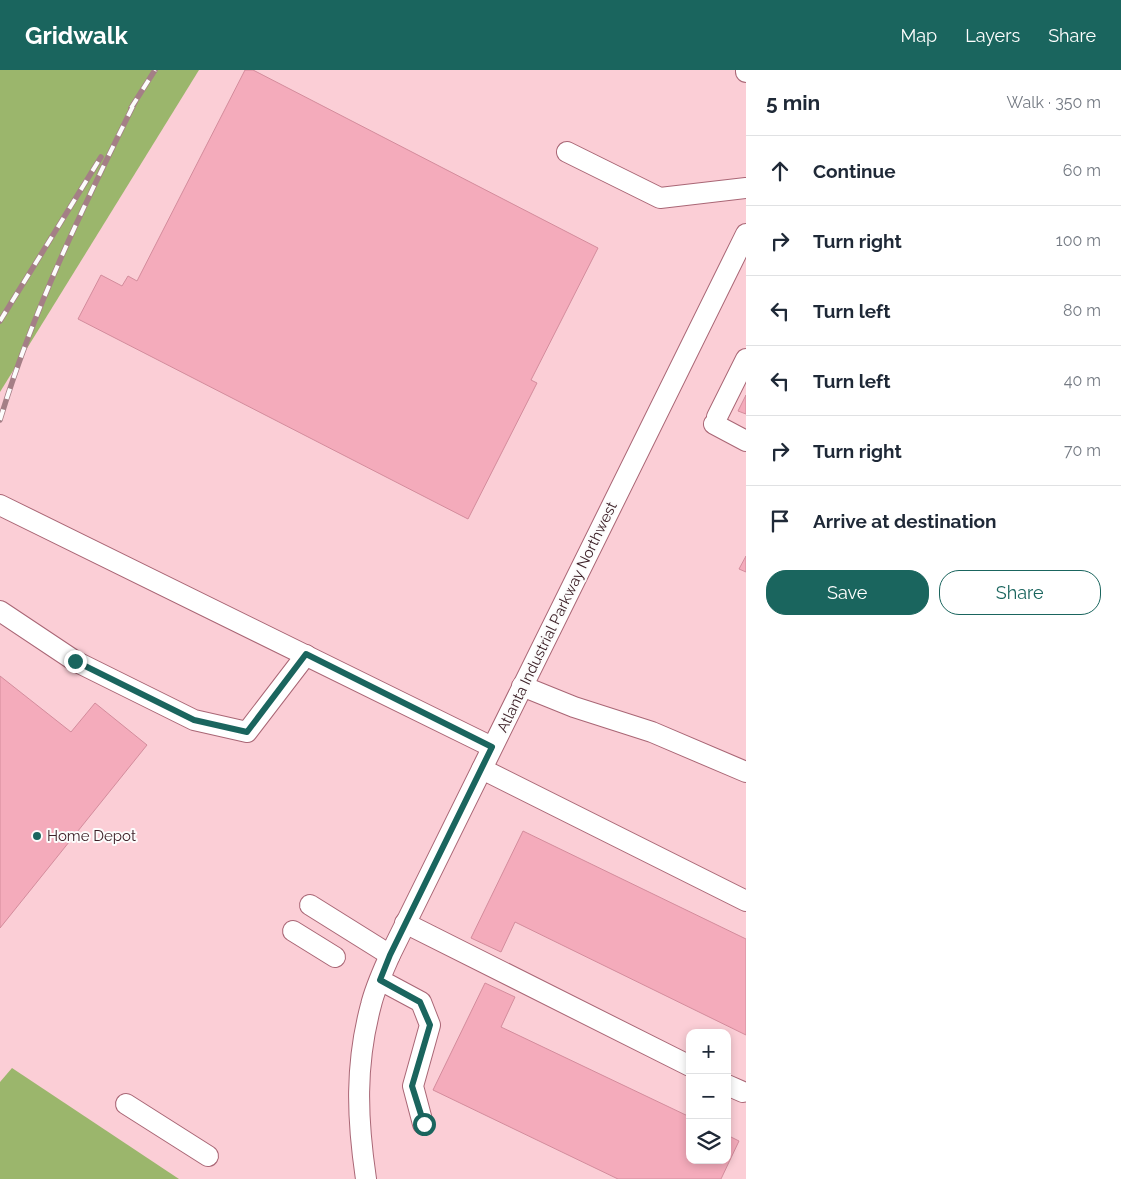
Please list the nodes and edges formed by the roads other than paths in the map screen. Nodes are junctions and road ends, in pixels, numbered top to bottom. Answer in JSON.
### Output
{"nodes":[{"id":1,"x":567,"y":152,"type":"dead end"},
{"id":2,"x":746,"y":188,"type":"edge"},
{"id":3,"x":746,"y":234,"type":"edge"},
{"id":4,"x":741,"y":257,"type":"edge"},
{"id":5,"x":746,"y":359,"type":"edge"},
{"id":6,"x":746,"y":441,"type":"edge"},
{"id":7,"x":0,"y":505,"type":"edge"},
{"id":8,"x":0,"y":611,"type":"edge"},
{"id":9,"x":306,"y":654,"type":"junction"},
{"id":10,"x":522,"y":686,"type":"junction"},
{"id":11,"x":492,"y":747,"type":"junction"},
{"id":12,"x":482,"y":769,"type":"junction"},
{"id":13,"x":746,"y":772,"type":"edge"},
{"id":14,"x":746,"y":901,"type":"edge"},
{"id":15,"x":310,"y":905,"type":"dead end"},
{"id":16,"x":405,"y":923,"type":"junction"},
{"id":17,"x":294,"y":931,"type":"dead end"},
{"id":18,"x":390,"y":955,"type":"junction"},
{"id":19,"x":335,"y":957,"type":"dead end"},
{"id":20,"x":380,"y":980,"type":"junction"},
{"id":21,"x":686,"y":1064,"type":"edge"},
{"id":22,"x":126,"y":1104,"type":"dead end"},
{"id":23,"x":424,"y":1124,"type":"dead end"},
{"id":24,"x":208,"y":1156,"type":"dead end"},
{"id":25,"x":366,"y":1179,"type":"edge"}],
"edges":[{"from":1,"to":2,"type":"street"},
{"from":3,"to":4,"type":"street","name":"Atlanta Industrial Parkway Northwest"},
{"from":4,"to":10,"type":"street","name":"Atlanta Industrial Parkway Northwest"},
{"from":5,"to":6,"type":"street"},
{"from":7,"to":9,"type":"street"},
{"from":8,"to":9,"type":"street"},
{"from":9,"to":11,"type":"street"},
{"from":10,"to":11,"type":"street","name":"Atlanta Industrial Parkway Northwest"},
{"from":10,"to":13,"type":"street"},
{"from":11,"to":12,"type":"street","name":"Atlanta Industrial Parkway Northwest"},
{"from":12,"to":14,"type":"street"},
{"from":12,"to":16,"type":"street","name":"Atlanta Industrial Parkway Northwest"},
{"from":15,"to":18,"type":"street"},
{"from":16,"to":18,"type":"street","name":"Atlanta Industrial Parkway Northwest"},
{"from":16,"to":21,"type":"street"},
{"from":17,"to":19,"type":"street"},
{"from":18,"to":20,"type":"street","name":"Atlanta Industrial Parkway Northwest"},
{"from":20,"to":23,"type":"street"},
{"from":20,"to":25,"type":"street","name":"Atlanta Industrial Parkway Northwest"},
{"from":22,"to":24,"type":"street"}]}
